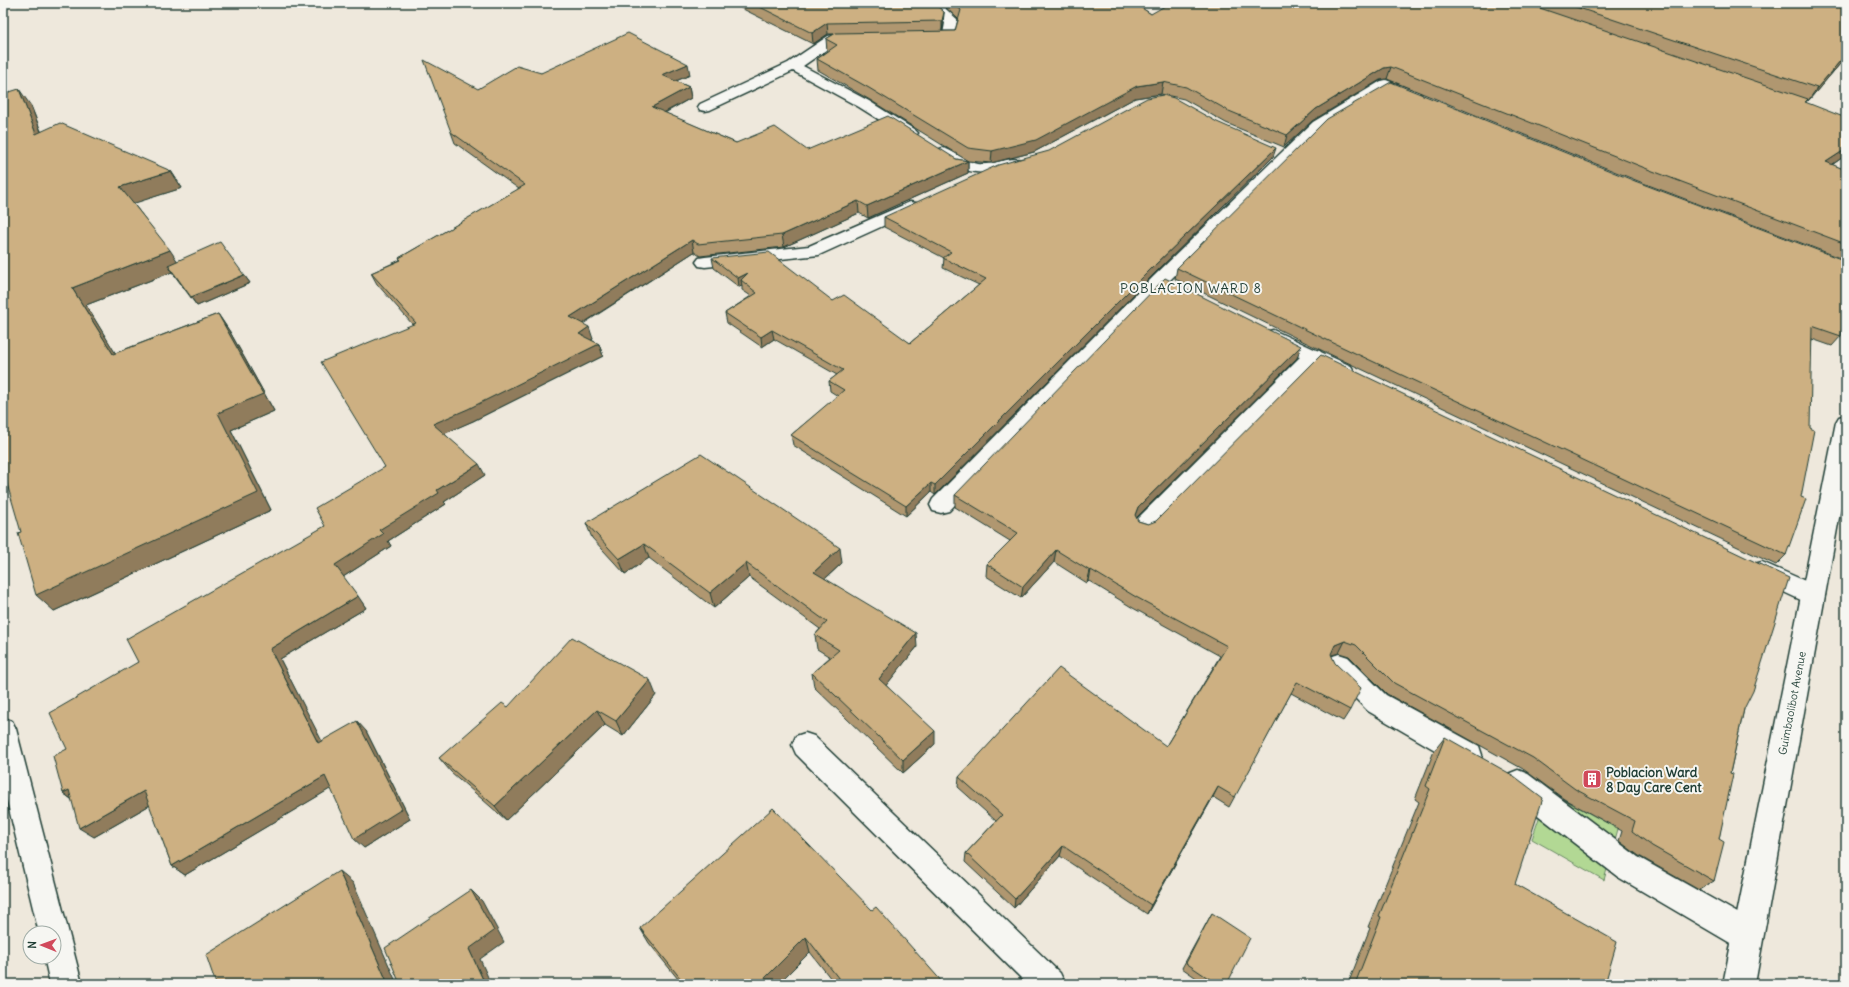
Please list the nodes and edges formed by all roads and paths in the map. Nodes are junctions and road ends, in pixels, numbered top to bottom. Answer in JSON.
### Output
{"nodes":[{"id":1,"x":931,"y":3,"type":"edge"},
{"id":2,"x":911,"y":38,"type":"edge"},
{"id":3,"x":872,"y":39,"type":"edge"},
{"id":4,"x":793,"y":66,"type":"junction"},
{"id":5,"x":1428,"y":101,"type":"edge"},
{"id":6,"x":705,"y":107,"type":"dead end"},
{"id":7,"x":1034,"y":158,"type":"edge"},
{"id":8,"x":992,"y":170,"type":"junction"},
{"id":9,"x":963,"y":183,"type":"edge"},
{"id":10,"x":927,"y":199,"type":"edge"},
{"id":11,"x":705,"y":262,"type":"dead end"},
{"id":12,"x":1160,"y":280,"type":"junction"},
{"id":13,"x":1181,"y":291,"type":"edge"},
{"id":14,"x":1257,"y":328,"type":"edge"},
{"id":15,"x":1313,"y":356,"type":"junction"},
{"id":16,"x":1363,"y":380,"type":"edge"},
{"id":17,"x":1846,"y":422,"type":"edge"},
{"id":18,"x":941,"y":505,"type":"dead end"},
{"id":19,"x":1144,"y":526,"type":"edge"},
{"id":20,"x":1741,"y":561,"type":"edge"},
{"id":21,"x":1813,"y":595,"type":"junction"},
{"id":22,"x":1339,"y":665,"type":"edge"},
{"id":23,"x":3,"y":729,"type":"edge"},
{"id":24,"x":805,"y":745,"type":"dead end"},
{"id":25,"x":52,"y":925,"type":"edge"},
{"id":26,"x":1748,"y":936,"type":"junction"},
{"id":27,"x":61,"y":965,"type":"edge"},
{"id":28,"x":66,"y":984,"type":"edge"},
{"id":29,"x":1049,"y":984,"type":"edge"},
{"id":30,"x":1739,"y":984,"type":"edge"}],
"edges":[{"from":1,"to":2,"type":"street"},
{"from":3,"to":4,"type":"street"},
{"from":4,"to":6,"type":"street"},
{"from":4,"to":8,"type":"street"},
{"from":5,"to":12,"type":"street"},
{"from":7,"to":8,"type":"street"},
{"from":8,"to":9,"type":"street"},
{"from":10,"to":11,"type":"street"},
{"from":12,"to":13,"type":"street"},
{"from":12,"to":18,"type":"street"},
{"from":14,"to":15,"type":"street"},
{"from":15,"to":16,"type":"street"},
{"from":15,"to":19,"type":"street"},
{"from":17,"to":21,"type":"street","name":"Guimbaolibot Avenue"},
{"from":20,"to":21,"type":"street"},
{"from":21,"to":26,"type":"street","name":"Guimbaolibot Avenue"},
{"from":22,"to":26,"type":"street"},
{"from":23,"to":25,"type":"street"},
{"from":24,"to":29,"type":"street"},
{"from":26,"to":30,"type":"street","name":"Guimbaolibot Avenue"},
{"from":27,"to":28,"type":"street"}]}
